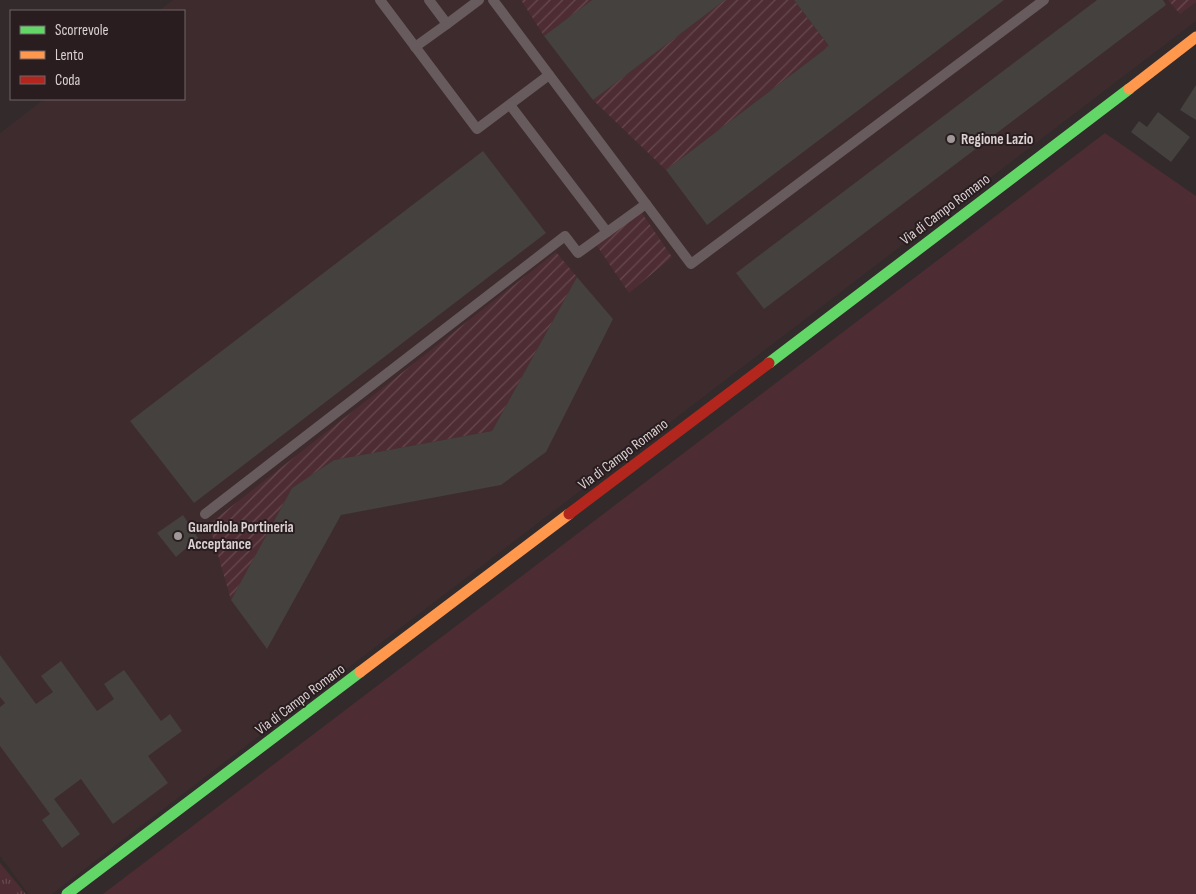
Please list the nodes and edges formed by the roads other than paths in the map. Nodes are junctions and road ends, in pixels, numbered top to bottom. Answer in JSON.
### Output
{"nodes":[{"id":1,"x":380,"y":0,"type":"edge"},
{"id":2,"x":429,"y":0,"type":"edge"},
{"id":3,"x":479,"y":0,"type":"edge"},
{"id":4,"x":493,"y":0,"type":"edge"},
{"id":5,"x":1044,"y":0,"type":"edge"},
{"id":6,"x":447,"y":24,"type":"junction"},
{"id":7,"x":1196,"y":37,"type":"edge"},
{"id":8,"x":415,"y":48,"type":"junction"},
{"id":9,"x":549,"y":75,"type":"junction"},
{"id":10,"x":510,"y":105,"type":"junction"},
{"id":11,"x":646,"y":204,"type":"junction"},
{"id":12,"x":607,"y":232,"type":"junction"},
{"id":13,"x":205,"y":514,"type":"dead end"},
{"id":14,"x":67,"y":894,"type":"edge"}],
"edges":[{"from":1,"to":8,"type":"lane"},
{"from":2,"to":6,"type":"lane"},
{"from":3,"to":6,"type":"lane"},
{"from":4,"to":9,"type":"lane"},
{"from":5,"to":11,"type":"lane"},
{"from":6,"to":8,"type":"lane"},
{"from":7,"to":14,"type":"street","name":"Via di Campo Romano"},
{"from":8,"to":10,"type":"lane"},
{"from":9,"to":10,"type":"lane"},
{"from":9,"to":11,"type":"lane"},
{"from":10,"to":12,"type":"lane"},
{"from":11,"to":12,"type":"lane"},
{"from":12,"to":13,"type":"lane"}]}
